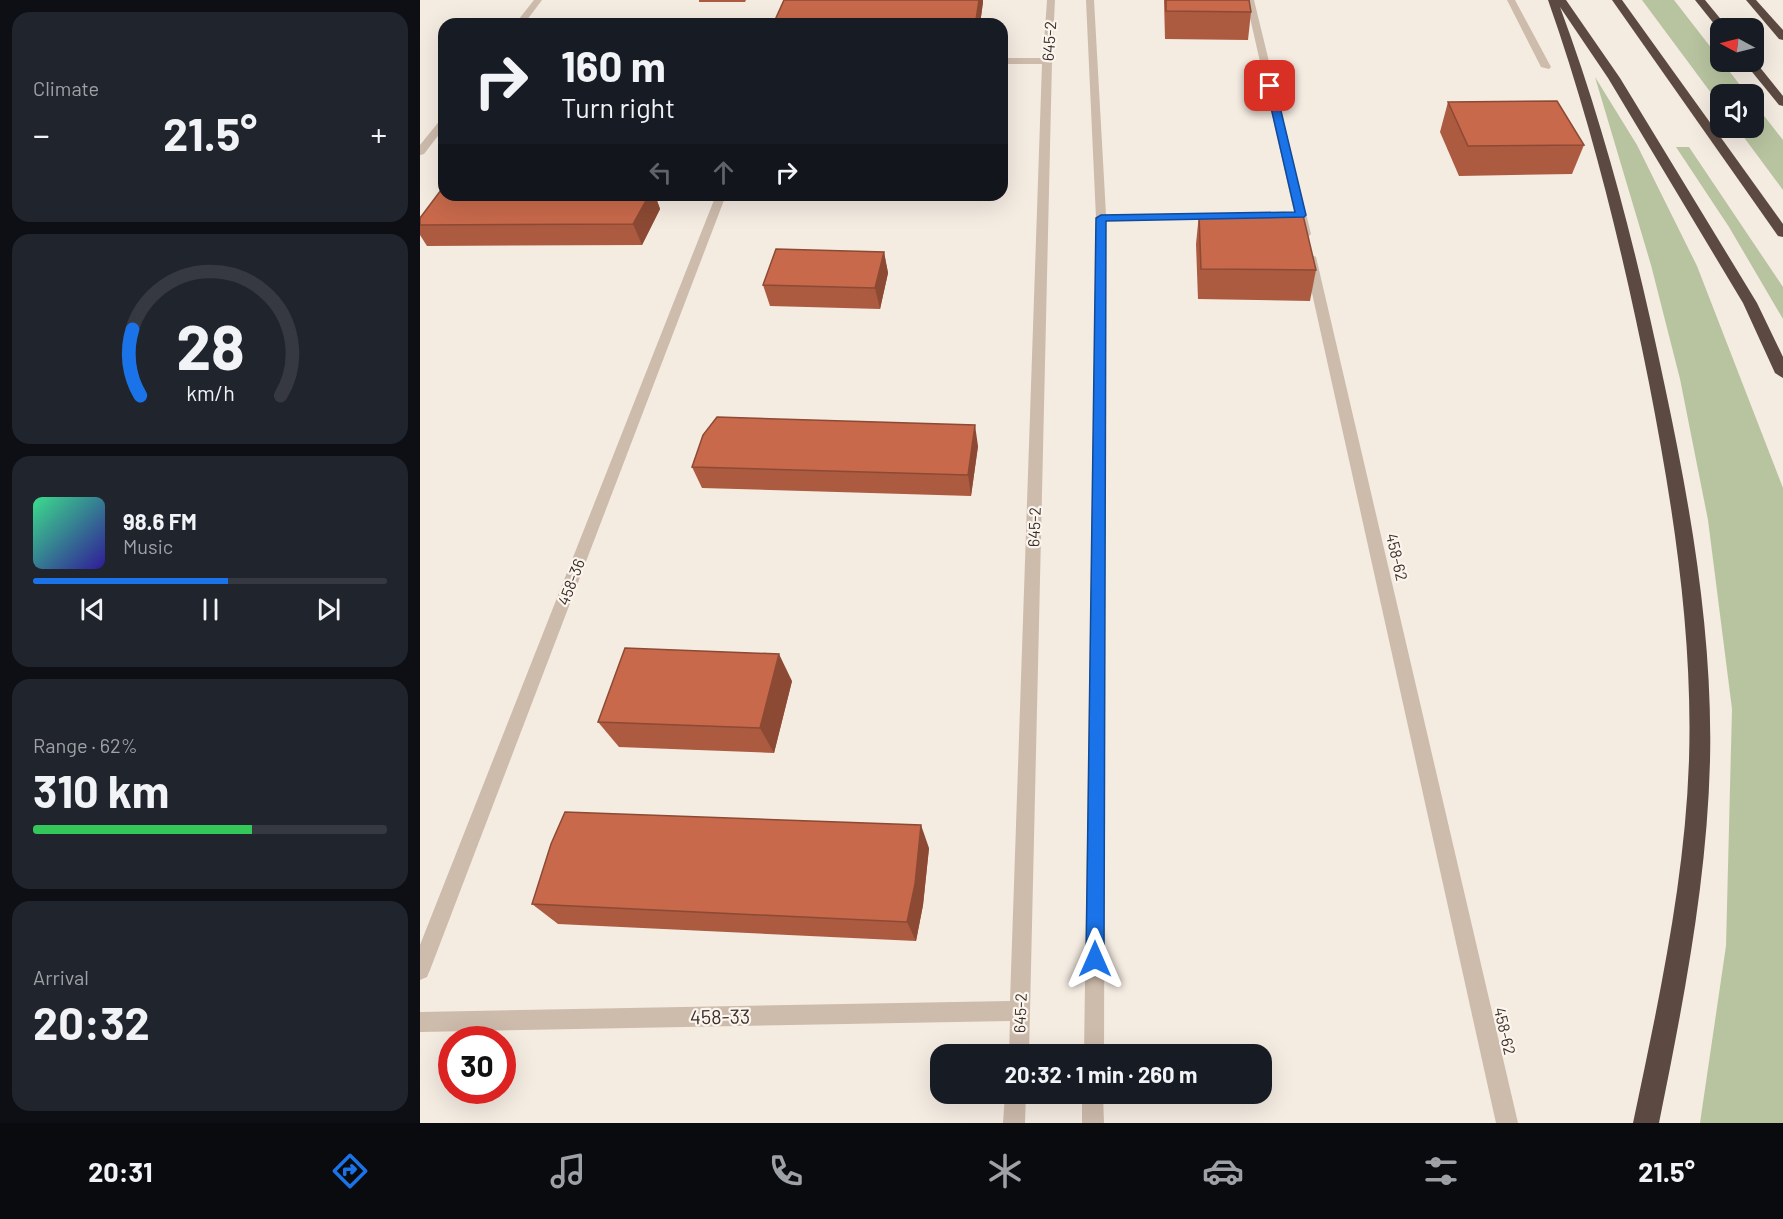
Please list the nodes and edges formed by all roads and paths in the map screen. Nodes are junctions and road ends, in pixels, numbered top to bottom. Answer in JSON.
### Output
{"nodes":[{"id":1,"x":538,"y":0,"type":"edge"},
{"id":2,"x":1051,"y":0,"type":"edge"},
{"id":3,"x":1090,"y":0,"type":"edge"},
{"id":4,"x":1250,"y":0,"type":"edge"},
{"id":5,"x":1511,"y":0,"type":"edge"},
{"id":6,"x":1553,"y":0,"type":"edge"},
{"id":7,"x":1561,"y":0,"type":"edge"},
{"id":8,"x":1617,"y":0,"type":"edge"},
{"id":9,"x":1700,"y":0,"type":"edge"},
{"id":10,"x":1751,"y":0,"type":"edge"},
{"id":11,"x":524,"y":18,"type":"edge"},
{"id":12,"x":1715,"y":18,"type":"edge"},
{"id":13,"x":1783,"y":37,"type":"edge"},
{"id":14,"x":1008,"y":61,"type":"edge"},
{"id":15,"x":1047,"y":61,"type":"junction"},
{"id":16,"x":1546,"y":67,"type":"dead end"},
{"id":17,"x":1757,"y":72,"type":"edge"},
{"id":18,"x":1783,"y":103,"type":"edge"},
{"id":19,"x":438,"y":128,"type":"edge"},
{"id":20,"x":420,"y":152,"type":"edge"},
{"id":21,"x":720,"y":201,"type":"edge"},
{"id":22,"x":1230,"y":216,"type":"edge"},
{"id":23,"x":1101,"y":218,"type":"junction"},
{"id":24,"x":1783,"y":233,"type":"edge"},
{"id":25,"x":1783,"y":373,"type":"edge"},
{"id":26,"x":420,"y":970,"type":"edge"},
{"id":27,"x":1021,"y":1011,"type":"junction"},
{"id":28,"x":420,"y":1022,"type":"edge"},
{"id":29,"x":1019,"y":1044,"type":"edge"},
{"id":30,"x":1094,"y":1044,"type":"edge"},
{"id":31,"x":1015,"y":1104,"type":"edge"},
{"id":32,"x":1093,"y":1104,"type":"edge"},
{"id":33,"x":1014,"y":1123,"type":"edge"},
{"id":34,"x":1093,"y":1123,"type":"edge"},
{"id":35,"x":1507,"y":1123,"type":"edge"},
{"id":36,"x":1646,"y":1123,"type":"edge"}],
"edges":[{"from":1,"to":11,"type":"street"},
{"from":2,"to":15,"type":"street","name":"645-2"},
{"from":3,"to":23,"type":"street"},
{"from":4,"to":35,"type":"street","name":"458-62"},
{"from":5,"to":16,"type":"street"},
{"from":6,"to":36,"type":"highway"},
{"from":7,"to":25,"type":"highway"},
{"from":8,"to":24,"type":"highway"},
{"from":9,"to":12,"type":"highway"},
{"from":10,"to":13,"type":"highway"},
{"from":14,"to":15,"type":"street"},
{"from":15,"to":27,"type":"street","name":"645-2"},
{"from":17,"to":18,"type":"highway"},
{"from":19,"to":20,"type":"street"},
{"from":21,"to":26,"type":"street","name":"458-36"},
{"from":22,"to":23,"type":"street"},
{"from":23,"to":30,"type":"street"},
{"from":27,"to":28,"type":"street","name":"458-33"},
{"from":27,"to":29,"type":"street","name":"645-2"},
{"from":31,"to":33,"type":"street"},
{"from":32,"to":34,"type":"street"}]}
